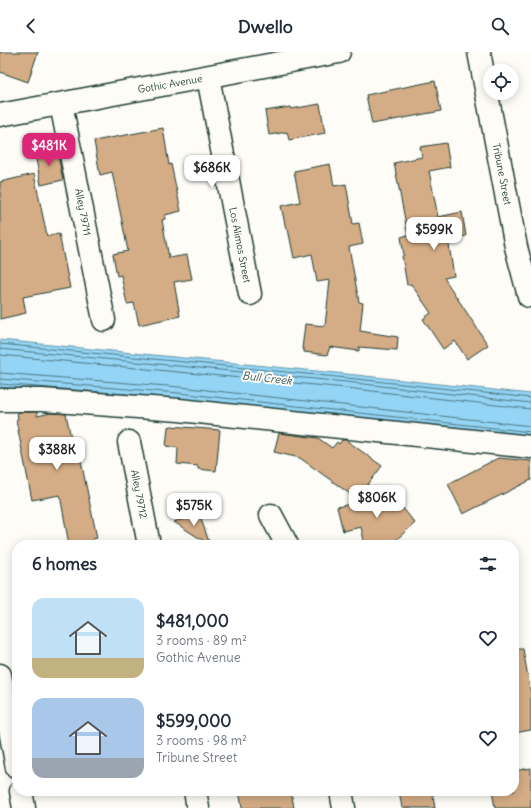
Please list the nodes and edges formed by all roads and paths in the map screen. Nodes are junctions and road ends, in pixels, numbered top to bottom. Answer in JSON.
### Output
{"nodes":[{"id":1,"x":339,"y":52,"type":"edge"},
{"id":2,"x":479,"y":52,"type":"edge"},
{"id":3,"x":208,"y":77,"type":"junction"},
{"id":4,"x":61,"y":104,"type":"junction"},
{"id":5,"x":0,"y":115,"type":"edge"},
{"id":6,"x":250,"y":294,"type":"dead end"},
{"id":7,"x":529,"y":296,"type":"dead end"},
{"id":8,"x":104,"y":320,"type":"dead end"},
{"id":9,"x":0,"y":400,"type":"edge"},
{"id":10,"x":129,"y":442,"type":"dead end"},
{"id":11,"x":531,"y":447,"type":"edge"},
{"id":12,"x":271,"y":515,"type":"dead end"},
{"id":13,"x":148,"y":540,"type":"edge"},
{"id":14,"x":284,"y":540,"type":"edge"},
{"id":15,"x":0,"y":675,"type":"edge"},
{"id":16,"x":12,"y":741,"type":"edge"},
{"id":17,"x":22,"y":796,"type":"edge"},
{"id":18,"x":196,"y":796,"type":"edge"},
{"id":19,"x":342,"y":796,"type":"edge"},
{"id":20,"x":24,"y":808,"type":"edge"},
{"id":21,"x":198,"y":808,"type":"edge"},
{"id":22,"x":344,"y":808,"type":"edge"}],
"edges":[{"from":1,"to":3,"type":"street","name":"Gothic Avenue"},
{"from":2,"to":7,"type":"street","name":"Tribune Street"},
{"from":3,"to":4,"type":"street","name":"Gothic Avenue"},
{"from":3,"to":6,"type":"street","name":"Los Alimos Street"},
{"from":4,"to":5,"type":"street","name":"Gothic Avenue"},
{"from":4,"to":8,"type":"street","name":"Alley 79711"},
{"from":9,"to":11,"type":"street"},
{"from":10,"to":13,"type":"street","name":"Alley 79712"},
{"from":12,"to":14,"type":"street"},
{"from":15,"to":16,"type":"street"},
{"from":17,"to":20,"type":"street"},
{"from":18,"to":21,"type":"street"},
{"from":19,"to":22,"type":"street"}]}
